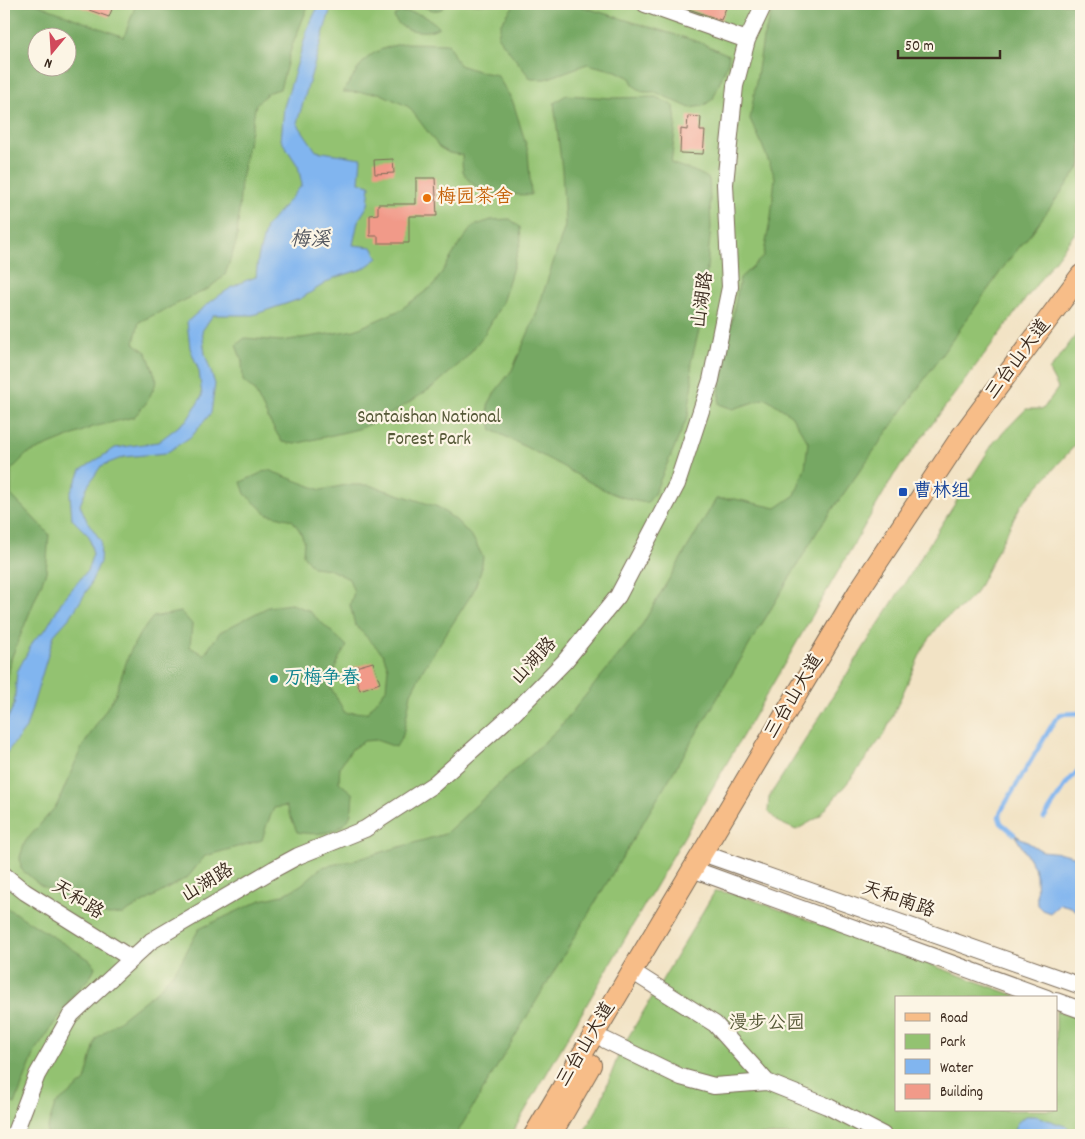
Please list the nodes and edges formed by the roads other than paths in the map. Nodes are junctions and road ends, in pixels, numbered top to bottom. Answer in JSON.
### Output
{"nodes":[{"id":1,"x":645,"y":4,"type":"edge"},
{"id":2,"x":752,"y":4,"type":"edge"},
{"id":3,"x":764,"y":4,"type":"edge"},
{"id":4,"x":742,"y":38,"type":"junction"},
{"id":5,"x":1081,"y":276,"type":"edge"},
{"id":6,"x":1081,"y":292,"type":"edge"},
{"id":7,"x":703,"y":863,"type":"junction"},
{"id":8,"x":4,"y":875,"type":"edge"},
{"id":9,"x":132,"y":959,"type":"junction"},
{"id":10,"x":642,"y":977,"type":"junction"},
{"id":11,"x":1081,"y":986,"type":"edge"},
{"id":12,"x":1042,"y":996,"type":"edge"},
{"id":13,"x":1058,"y":1002,"type":"edge"},
{"id":14,"x":1081,"y":1010,"type":"edge"},
{"id":15,"x":605,"y":1040,"type":"junction"},
{"id":16,"x":767,"y":1082,"type":"junction"},
{"id":17,"x":14,"y":1135,"type":"edge"},
{"id":18,"x":534,"y":1135,"type":"edge"},
{"id":19,"x":551,"y":1135,"type":"edge"},
{"id":20,"x":883,"y":1135,"type":"edge"}],
"edges":[{"from":1,"to":4,"type":"street"},
{"from":2,"to":4,"type":"street"},
{"from":3,"to":4,"type":"street","name":"山湖路"},
{"from":4,"to":9,"type":"street","name":"山湖路"},
{"from":5,"to":7,"type":"main road","name":"三台山大道"},
{"from":6,"to":7,"type":"main road","name":"三台山大道"},
{"from":7,"to":10,"type":"main road","name":"三台山大道"},
{"from":7,"to":11,"type":"street","name":"天和南路"},
{"from":7,"to":12,"type":"street","name":"天和南路"},
{"from":7,"to":18,"type":"main road","name":"三台山大道"},
{"from":8,"to":9,"type":"street","name":"天和路"},
{"from":9,"to":17,"type":"street","name":"山湖路"},
{"from":10,"to":15,"type":"main road","name":"三台山大道"},
{"from":10,"to":16,"type":"street"},
{"from":13,"to":14,"type":"street"},
{"from":15,"to":16,"type":"street"},
{"from":15,"to":19,"type":"main road","name":"三台山大道"},
{"from":16,"to":20,"type":"street"}]}
